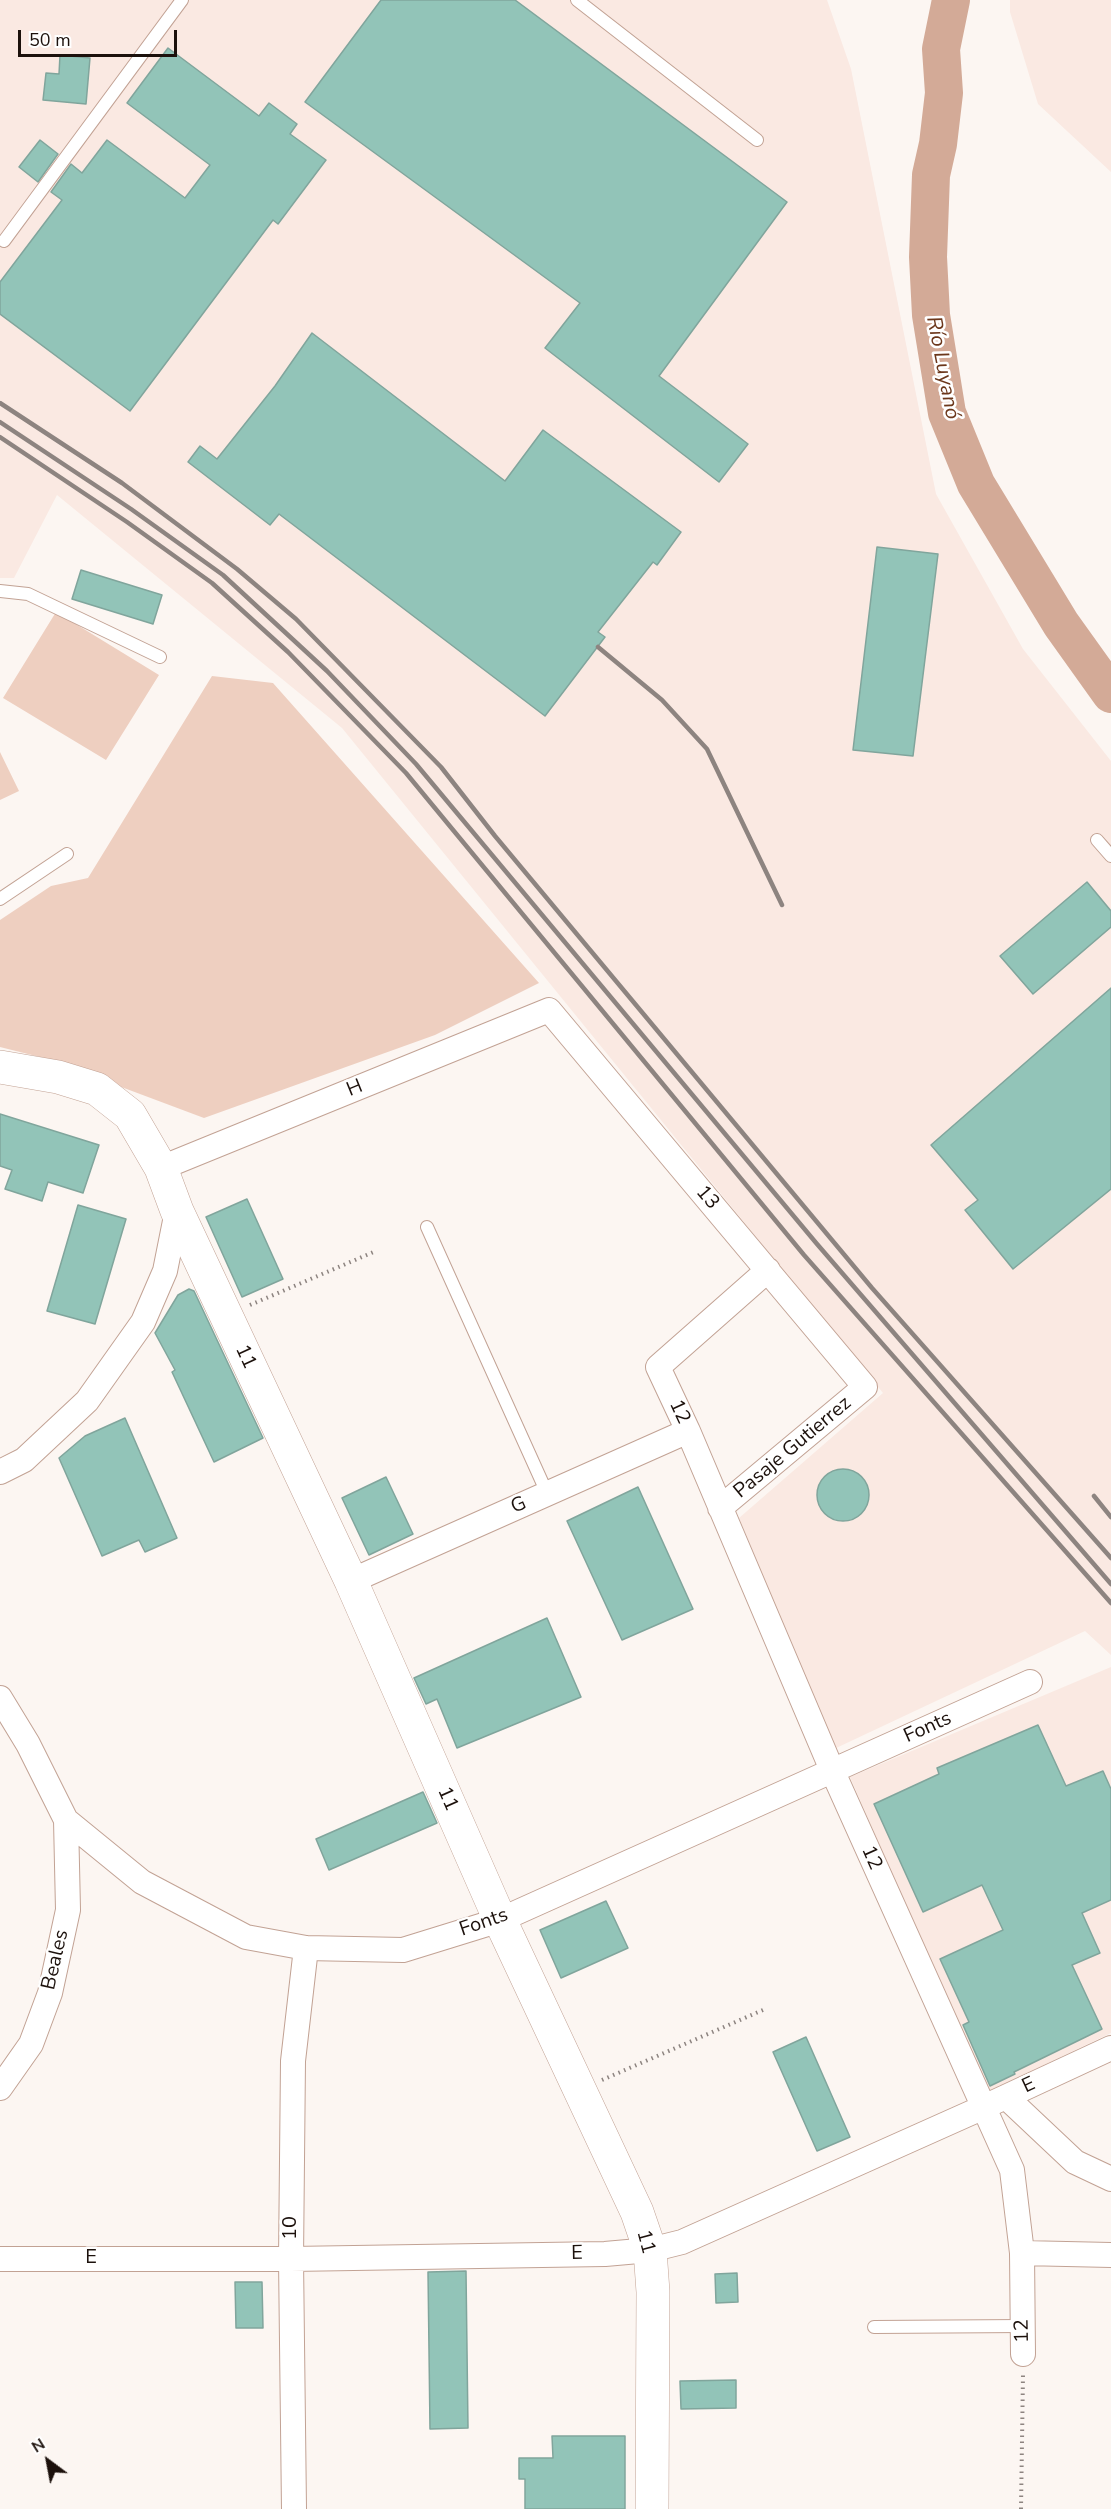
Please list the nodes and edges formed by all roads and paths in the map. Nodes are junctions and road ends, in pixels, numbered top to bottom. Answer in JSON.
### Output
{"nodes":[{"id":1,"x":182,"y":0,"type":"edge"},
{"id":2,"x":577,"y":0,"type":"edge"},
{"id":3,"x":757,"y":140,"type":"dead end"},
{"id":4,"x":4,"y":241,"type":"dead end"},
{"id":5,"x":0,"y":591,"type":"edge"},
{"id":6,"x":160,"y":657,"type":"dead end"},
{"id":7,"x":1097,"y":840,"type":"dead end"},
{"id":8,"x":67,"y":854,"type":"dead end"},
{"id":9,"x":1111,"y":856,"type":"edge"},
{"id":10,"x":0,"y":899,"type":"edge"},
{"id":11,"x":549,"y":1010,"type":"joint"},
{"id":12,"x":0,"y":1067,"type":"edge"},
{"id":13,"x":161,"y":1168,"type":"junction"},
{"id":14,"x":177,"y":1211,"type":"junction"},
{"id":15,"x":427,"y":1227,"type":"dead end"},
{"id":16,"x":376,"y":1251,"type":"dead end"},
{"id":17,"x":768,"y":1270,"type":"junction"},
{"id":18,"x":226,"y":1315,"type":"junction"},
{"id":19,"x":866,"y":1387,"type":"joint"},
{"id":20,"x":688,"y":1431,"type":"junction"},
{"id":21,"x":0,"y":1472,"type":"edge"},
{"id":22,"x":547,"y":1493,"type":"junction"},
{"id":23,"x":720,"y":1508,"type":"junction"},
{"id":24,"x":351,"y":1581,"type":"junction"},
{"id":25,"x":1030,"y":1682,"type":"dead end"},
{"id":26,"x":0,"y":1698,"type":"edge"},
{"id":27,"x":832,"y":1770,"type":"junction"},
{"id":28,"x":66,"y":1820,"type":"junction"},
{"id":29,"x":500,"y":1920,"type":"junction"},
{"id":30,"x":306,"y":1948,"type":"junction"},
{"id":31,"x":763,"y":2010,"type":"dead end"},
{"id":32,"x":1111,"y":2048,"type":"edge"},
{"id":33,"x":0,"y":2088,"type":"edge"},
{"id":34,"x":579,"y":2090,"type":"junction"},
{"id":35,"x":1006,"y":2097,"type":"junction"},
{"id":36,"x":984,"y":2107,"type":"junction"},
{"id":37,"x":1111,"y":2179,"type":"edge"},
{"id":38,"x":650,"y":2250,"type":"junction"},
{"id":39,"x":1022,"y":2253,"type":"junction"},
{"id":40,"x":1111,"y":2255,"type":"edge"},
{"id":41,"x":0,"y":2259,"type":"edge"},
{"id":42,"x":291,"y":2259,"type":"junction"},
{"id":43,"x":1023,"y":2326,"type":"junction"},
{"id":44,"x":874,"y":2327,"type":"dead end"},
{"id":45,"x":1023,"y":2354,"type":"joint"},
{"id":46,"x":294,"y":2509,"type":"edge"},
{"id":47,"x":652,"y":2509,"type":"edge"},
{"id":48,"x":1021,"y":2509,"type":"edge"}],
"edges":[{"from":1,"to":4,"type":"lane"},
{"from":2,"to":3,"type":"lane"},
{"from":5,"to":6,"type":"lane"},
{"from":7,"to":9,"type":"lane"},
{"from":8,"to":10,"type":"lane"},
{"from":11,"to":13,"type":"street","name":"H"},
{"from":11,"to":17,"type":"street","name":"13"},
{"from":12,"to":13,"type":"street","name":"11"},
{"from":13,"to":14,"type":"street","name":"11"},
{"from":14,"to":18,"type":"street","name":"11"},
{"from":14,"to":21,"type":"street"},
{"from":15,"to":22,"type":"lane"},
{"from":16,"to":18,"type":"path"},
{"from":17,"to":19,"type":"street","name":"13"},
{"from":17,"to":20,"type":"street","name":"12"},
{"from":18,"to":24,"type":"street","name":"11"},
{"from":19,"to":23,"type":"street","name":"Pasaje Gutierrez"},
{"from":20,"to":22,"type":"street","name":"G"},
{"from":20,"to":23,"type":"street","name":"12"},
{"from":22,"to":24,"type":"street","name":"G"},
{"from":23,"to":27,"type":"street","name":"12"},
{"from":24,"to":29,"type":"street","name":"11"},
{"from":25,"to":27,"type":"street","name":"Fonts"},
{"from":26,"to":28,"type":"street","name":"Fonts"},
{"from":27,"to":29,"type":"street","name":"Fonts"},
{"from":27,"to":36,"type":"street","name":"12"},
{"from":28,"to":30,"type":"street","name":"Fonts"},
{"from":28,"to":33,"type":"street","name":"Beales"},
{"from":29,"to":30,"type":"street","name":"Fonts"},
{"from":29,"to":34,"type":"street","name":"11"},
{"from":30,"to":42,"type":"street","name":"10"},
{"from":31,"to":34,"type":"path"},
{"from":32,"to":35,"type":"street","name":"E"},
{"from":34,"to":38,"type":"street","name":"11"},
{"from":35,"to":36,"type":"street","name":"E"},
{"from":35,"to":37,"type":"street"},
{"from":36,"to":38,"type":"street","name":"E"},
{"from":36,"to":39,"type":"street","name":"12"},
{"from":38,"to":42,"type":"street","name":"E"},
{"from":38,"to":47,"type":"street","name":"11"},
{"from":39,"to":40,"type":"street"},
{"from":39,"to":43,"type":"street","name":"12"},
{"from":41,"to":42,"type":"street","name":"E"},
{"from":42,"to":46,"type":"street","name":"10"},
{"from":43,"to":44,"type":"lane"},
{"from":43,"to":45,"type":"street","name":"12"},
{"from":45,"to":48,"type":"path","name":"12"}]}
